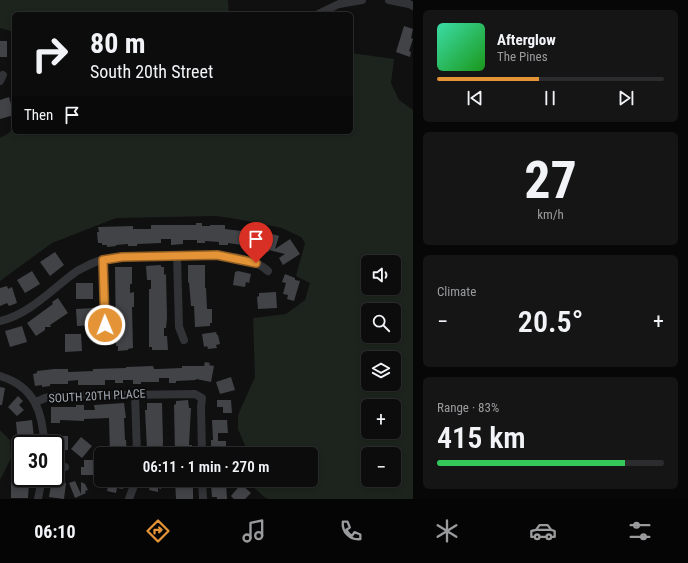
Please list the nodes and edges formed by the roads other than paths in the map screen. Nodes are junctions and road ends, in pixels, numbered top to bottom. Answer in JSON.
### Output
{"nodes":[{"id":1,"x":362,"y":0,"type":"edge"},
{"id":2,"x":389,"y":0,"type":"edge"},
{"id":3,"x":413,"y":6,"type":"edge"},
{"id":4,"x":322,"y":12,"type":"edge"},
{"id":5,"x":177,"y":256,"type":"junction"},
{"id":6,"x":103,"y":260,"type":"junction"},
{"id":7,"x":268,"y":271,"type":"dead end"},
{"id":8,"x":0,"y":321,"type":"edge"},
{"id":9,"x":184,"y":340,"type":"dead end"},
{"id":10,"x":100,"y":341,"type":"dead end"},
{"id":11,"x":0,"y":376,"type":"edge"},
{"id":12,"x":135,"y":394,"type":"junction"},
{"id":13,"x":36,"y":402,"type":"junction"},
{"id":14,"x":44,"y":435,"type":"edge"},
{"id":15,"x":137,"y":447,"type":"edge"},
{"id":16,"x":202,"y":447,"type":"edge"},
{"id":17,"x":40,"y":487,"type":"edge"},
{"id":18,"x":133,"y":487,"type":"edge"},
{"id":19,"x":202,"y":487,"type":"edge"},
{"id":20,"x":38,"y":499,"type":"edge"},
{"id":21,"x":129,"y":499,"type":"edge"},
{"id":22,"x":203,"y":499,"type":"edge"}],
"edges":[{"from":1,"to":4,"type":"street"},
{"from":2,"to":3,"type":"street"},
{"from":5,"to":6,"type":"street"},
{"from":5,"to":7,"type":"street"},
{"from":5,"to":9,"type":"street"},
{"from":6,"to":8,"type":"street"},
{"from":6,"to":10,"type":"street"},
{"from":11,"to":13,"type":"street","name":"SOUTH 20TH PLACE"},
{"from":12,"to":13,"type":"street","name":"SOUTH 20TH PLACE"},
{"from":12,"to":15,"type":"street"},
{"from":12,"to":16,"type":"street","name":"SOUTH 20TH PLACE"},
{"from":13,"to":14,"type":"street"},
{"from":17,"to":20,"type":"street"},
{"from":18,"to":21,"type":"street"},
{"from":19,"to":22,"type":"street"}]}
